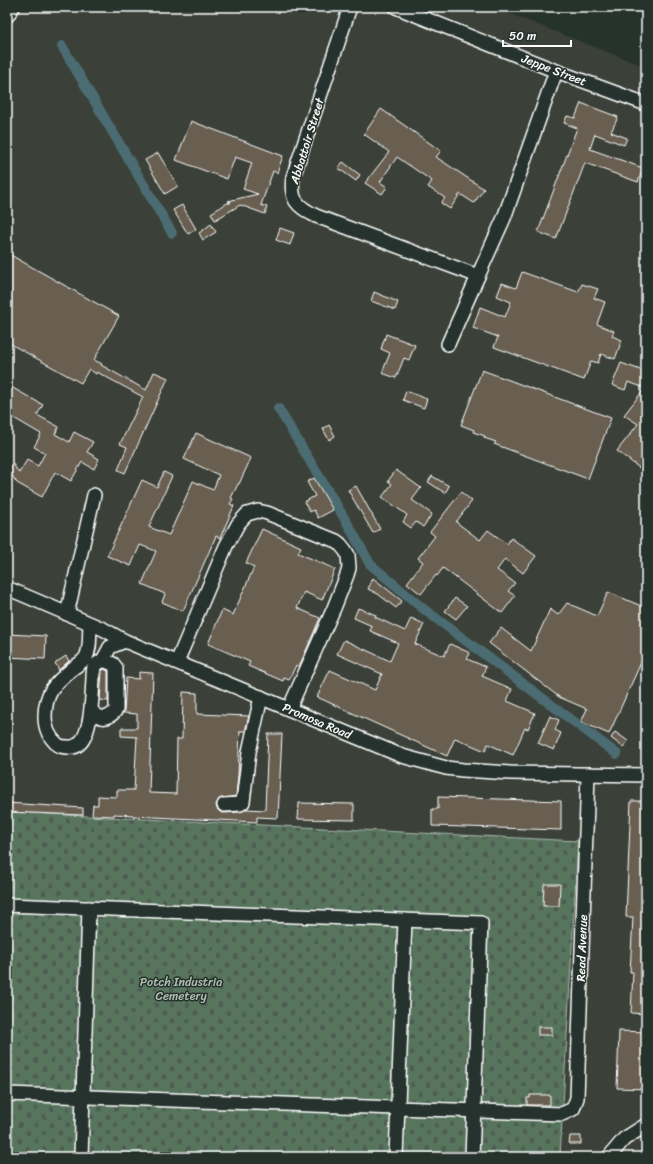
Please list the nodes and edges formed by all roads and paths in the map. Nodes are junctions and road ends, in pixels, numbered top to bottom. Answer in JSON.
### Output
{"nodes":[{"id":1,"x":13,"y":7,"type":"edge"},
{"id":2,"x":350,"y":7,"type":"edge"},
{"id":3,"x":396,"y":7,"type":"edge"},
{"id":4,"x":7,"y":16,"type":"edge"},
{"id":5,"x":556,"y":71,"type":"junction"},
{"id":6,"x":646,"y":104,"type":"edge"},
{"id":7,"x":478,"y":276,"type":"junction"},
{"id":8,"x":448,"y":344,"type":"dead end"},
{"id":9,"x":94,"y":495,"type":"dead end"},
{"id":10,"x":7,"y":588,"type":"edge"},
{"id":11,"x":68,"y":614,"type":"junction"},
{"id":12,"x":90,"y":624,"type":"junction"},
{"id":13,"x":125,"y":641,"type":"junction"},
{"id":14,"x":103,"y":660,"type":"junction"},
{"id":15,"x":177,"y":662,"type":"junction"},
{"id":16,"x":261,"y":697,"type":"junction"},
{"id":17,"x":289,"y":709,"type":"junction"},
{"id":18,"x":91,"y":710,"type":"junction"},
{"id":19,"x":588,"y":774,"type":"junction"},
{"id":20,"x":646,"y":775,"type":"edge"},
{"id":21,"x":224,"y":804,"type":"dead end"},
{"id":22,"x":7,"y":905,"type":"edge"},
{"id":23,"x":89,"y":908,"type":"junction"},
{"id":24,"x":405,"y":920,"type":"junction"},
{"id":25,"x":7,"y":1094,"type":"edge"},
{"id":26,"x":83,"y":1097,"type":"junction"},
{"id":27,"x":398,"y":1108,"type":"junction"},
{"id":28,"x":474,"y":1111,"type":"junction"},
{"id":29,"x":646,"y":1125,"type":"edge"},
{"id":30,"x":81,"y":1157,"type":"edge"},
{"id":31,"x":396,"y":1157,"type":"edge"},
{"id":32,"x":472,"y":1157,"type":"edge"},
{"id":33,"x":609,"y":1157,"type":"edge"}],
"edges":[{"from":1,"to":4,"type":"street"},
{"from":2,"to":7,"type":"street","name":"Abbattoir Street"},
{"from":3,"to":5,"type":"street","name":"Jeppe Street"},
{"from":5,"to":6,"type":"street","name":"Jeppe Street"},
{"from":5,"to":7,"type":"street"},
{"from":7,"to":8,"type":"street"},
{"from":9,"to":11,"type":"street"},
{"from":10,"to":11,"type":"street","name":"Promosa Road"},
{"from":11,"to":12,"type":"street","name":"Promosa Road"},
{"from":12,"to":13,"type":"street","name":"Promosa Road"},
{"from":12,"to":18,"type":"street"},
{"from":13,"to":14,"type":"street"},
{"from":13,"to":15,"type":"street","name":"Promosa Road"},
{"from":14,"to":18,"type":"street"},
{"from":14,"to":18,"type":"street"},
{"from":15,"to":16,"type":"street","name":"Promosa Road"},
{"from":15,"to":17,"type":"street"},
{"from":16,"to":17,"type":"street","name":"Promosa Road"},
{"from":16,"to":21,"type":"street"},
{"from":17,"to":19,"type":"street","name":"Promosa Road"},
{"from":19,"to":20,"type":"street","name":"Promosa Road"},
{"from":19,"to":28,"type":"street","name":"Read Avenue"},
{"from":22,"to":23,"type":"street"},
{"from":23,"to":24,"type":"street"},
{"from":23,"to":26,"type":"street"},
{"from":24,"to":27,"type":"street"},
{"from":24,"to":28,"type":"street"},
{"from":25,"to":26,"type":"street"},
{"from":26,"to":27,"type":"street"},
{"from":26,"to":30,"type":"street"},
{"from":27,"to":28,"type":"street"},
{"from":27,"to":31,"type":"street"},
{"from":28,"to":32,"type":"street"},
{"from":29,"to":33,"type":"street"}]}
